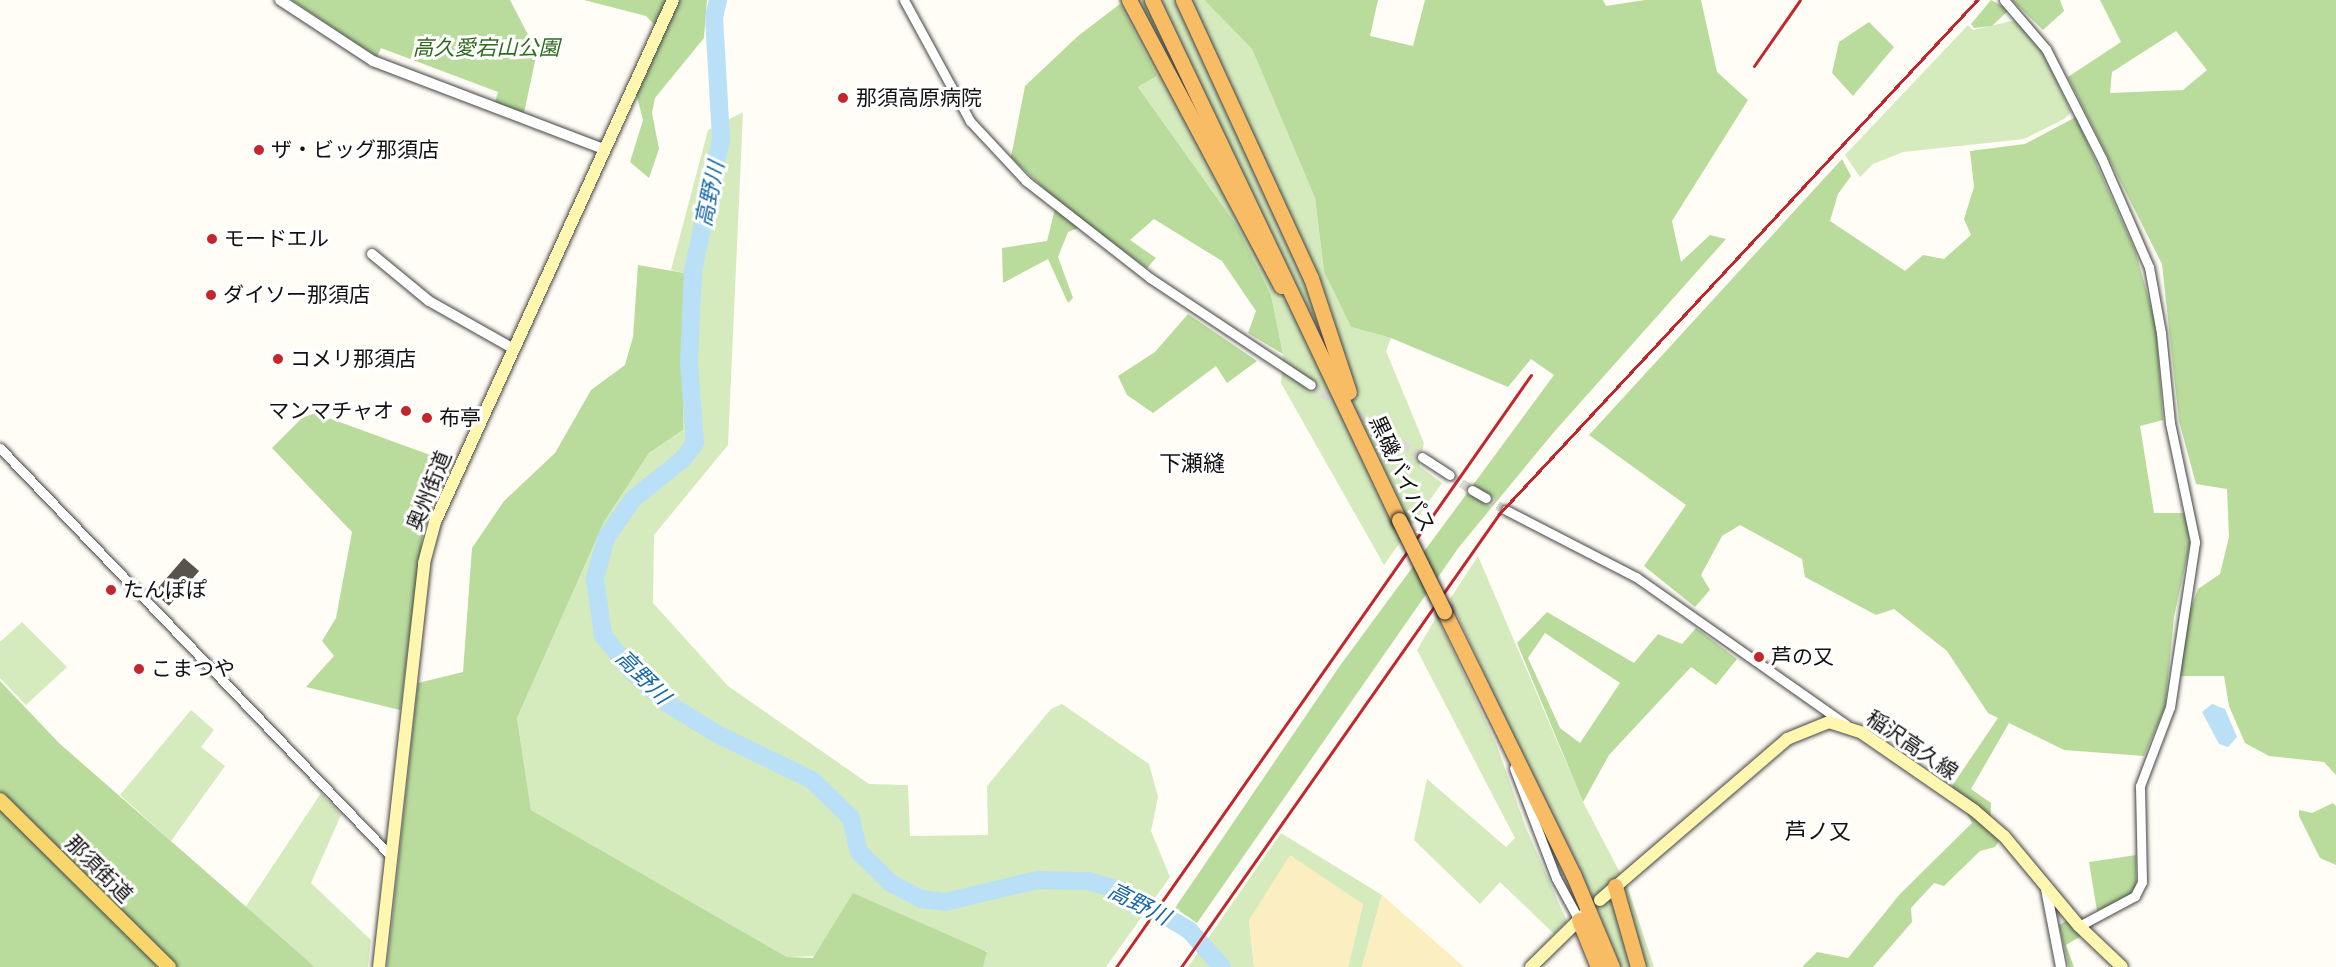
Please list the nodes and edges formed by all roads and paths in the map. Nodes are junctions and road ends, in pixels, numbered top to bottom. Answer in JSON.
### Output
{"nodes":[{"id":1,"x":280,"y":0,"type":"edge"},
{"id":2,"x":673,"y":0,"type":"edge"},
{"id":3,"x":904,"y":0,"type":"edge"},
{"id":4,"x":1129,"y":0,"type":"edge"},
{"id":5,"x":1152,"y":0,"type":"edge"},
{"id":6,"x":1183,"y":0,"type":"edge"},
{"id":7,"x":2006,"y":1,"type":"edge"},
{"id":8,"x":604,"y":149,"type":"junction"},
{"id":9,"x":372,"y":254,"type":"dead end"},
{"id":10,"x":1313,"y":333,"type":"junction"},
{"id":11,"x":514,"y":350,"type":"junction"},
{"id":12,"x":1311,"y":385,"type":"tunnel mouth"},
{"id":13,"x":1364,"y":445,"type":"junction"},
{"id":14,"x":0,"y":448,"type":"edge"},
{"id":15,"x":1422,"y":457,"type":"tunnel mouth"},
{"id":16,"x":1450,"y":475,"type":"tunnel mouth"},
{"id":17,"x":1472,"y":490,"type":"tunnel mouth"},
{"id":18,"x":1486,"y":498,"type":"tunnel mouth"},
{"id":19,"x":1506,"y":510,"type":"tunnel mouth"},
{"id":20,"x":1847,"y":725,"type":"junction"},
{"id":21,"x":1503,"y":732,"type":"junction"},
{"id":22,"x":0,"y":800,"type":"edge"},
{"id":23,"x":390,"y":855,"type":"junction"},
{"id":24,"x":1615,"y":886,"type":"junction"},
{"id":25,"x":2046,"y":889,"type":"junction"},
{"id":26,"x":1600,"y":900,"type":"dead end"},
{"id":27,"x":1582,"y":917,"type":"junction"},
{"id":28,"x":2079,"y":926,"type":"junction"},
{"id":29,"x":169,"y":967,"type":"edge"},
{"id":30,"x":379,"y":967,"type":"edge"},
{"id":31,"x":1531,"y":967,"type":"edge"},
{"id":32,"x":1598,"y":967,"type":"edge"},
{"id":33,"x":1612,"y":967,"type":"edge"},
{"id":34,"x":1638,"y":967,"type":"edge"},
{"id":35,"x":2061,"y":967,"type":"edge"},
{"id":36,"x":2122,"y":967,"type":"edge"}],
"edges":[{"from":1,"to":8,"type":"street"},
{"from":2,"to":8,"type":"main road","name":"奥州街道"},
{"from":3,"to":12,"type":"street"},
{"from":4,"to":10,"type":"highway"},
{"from":5,"to":10,"type":"highway","name":"黒磯バイパス"},
{"from":6,"to":13,"type":"highway"},
{"from":7,"to":28,"type":"street"},
{"from":8,"to":11,"type":"main road","name":"奥州街道"},
{"from":9,"to":11,"type":"street"},
{"from":10,"to":13,"type":"highway","name":"黒磯バイパス"},
{"from":11,"to":23,"type":"main road","name":"奥州街道"},
{"from":13,"to":21,"type":"highway","name":"黒磯バイパス","bridge":true},
{"from":14,"to":23,"type":"street"},
{"from":15,"to":16,"type":"street"},
{"from":17,"to":18,"type":"street"},
{"from":19,"to":20,"type":"street"},
{"from":20,"to":24,"type":"main road","name":"稲沢高久線"},
{"from":20,"to":25,"type":"main road","name":"稲沢高久線"},
{"from":21,"to":27,"type":"street"},
{"from":21,"to":33,"type":"highway","name":"黒磯バイパス"},
{"from":22,"to":29,"type":"main road","name":"那須街道"},
{"from":23,"to":30,"type":"main road","name":"奥州街道"},
{"from":24,"to":26,"type":"main road","name":"稲沢高久線"},
{"from":24,"to":34,"type":"highway"},
{"from":25,"to":28,"type":"main road","name":"稲沢高久線"},
{"from":25,"to":35,"type":"street"},
{"from":27,"to":31,"type":"main road"},
{"from":27,"to":32,"type":"highway"},
{"from":28,"to":36,"type":"main road","name":"稲沢高久線"}]}
